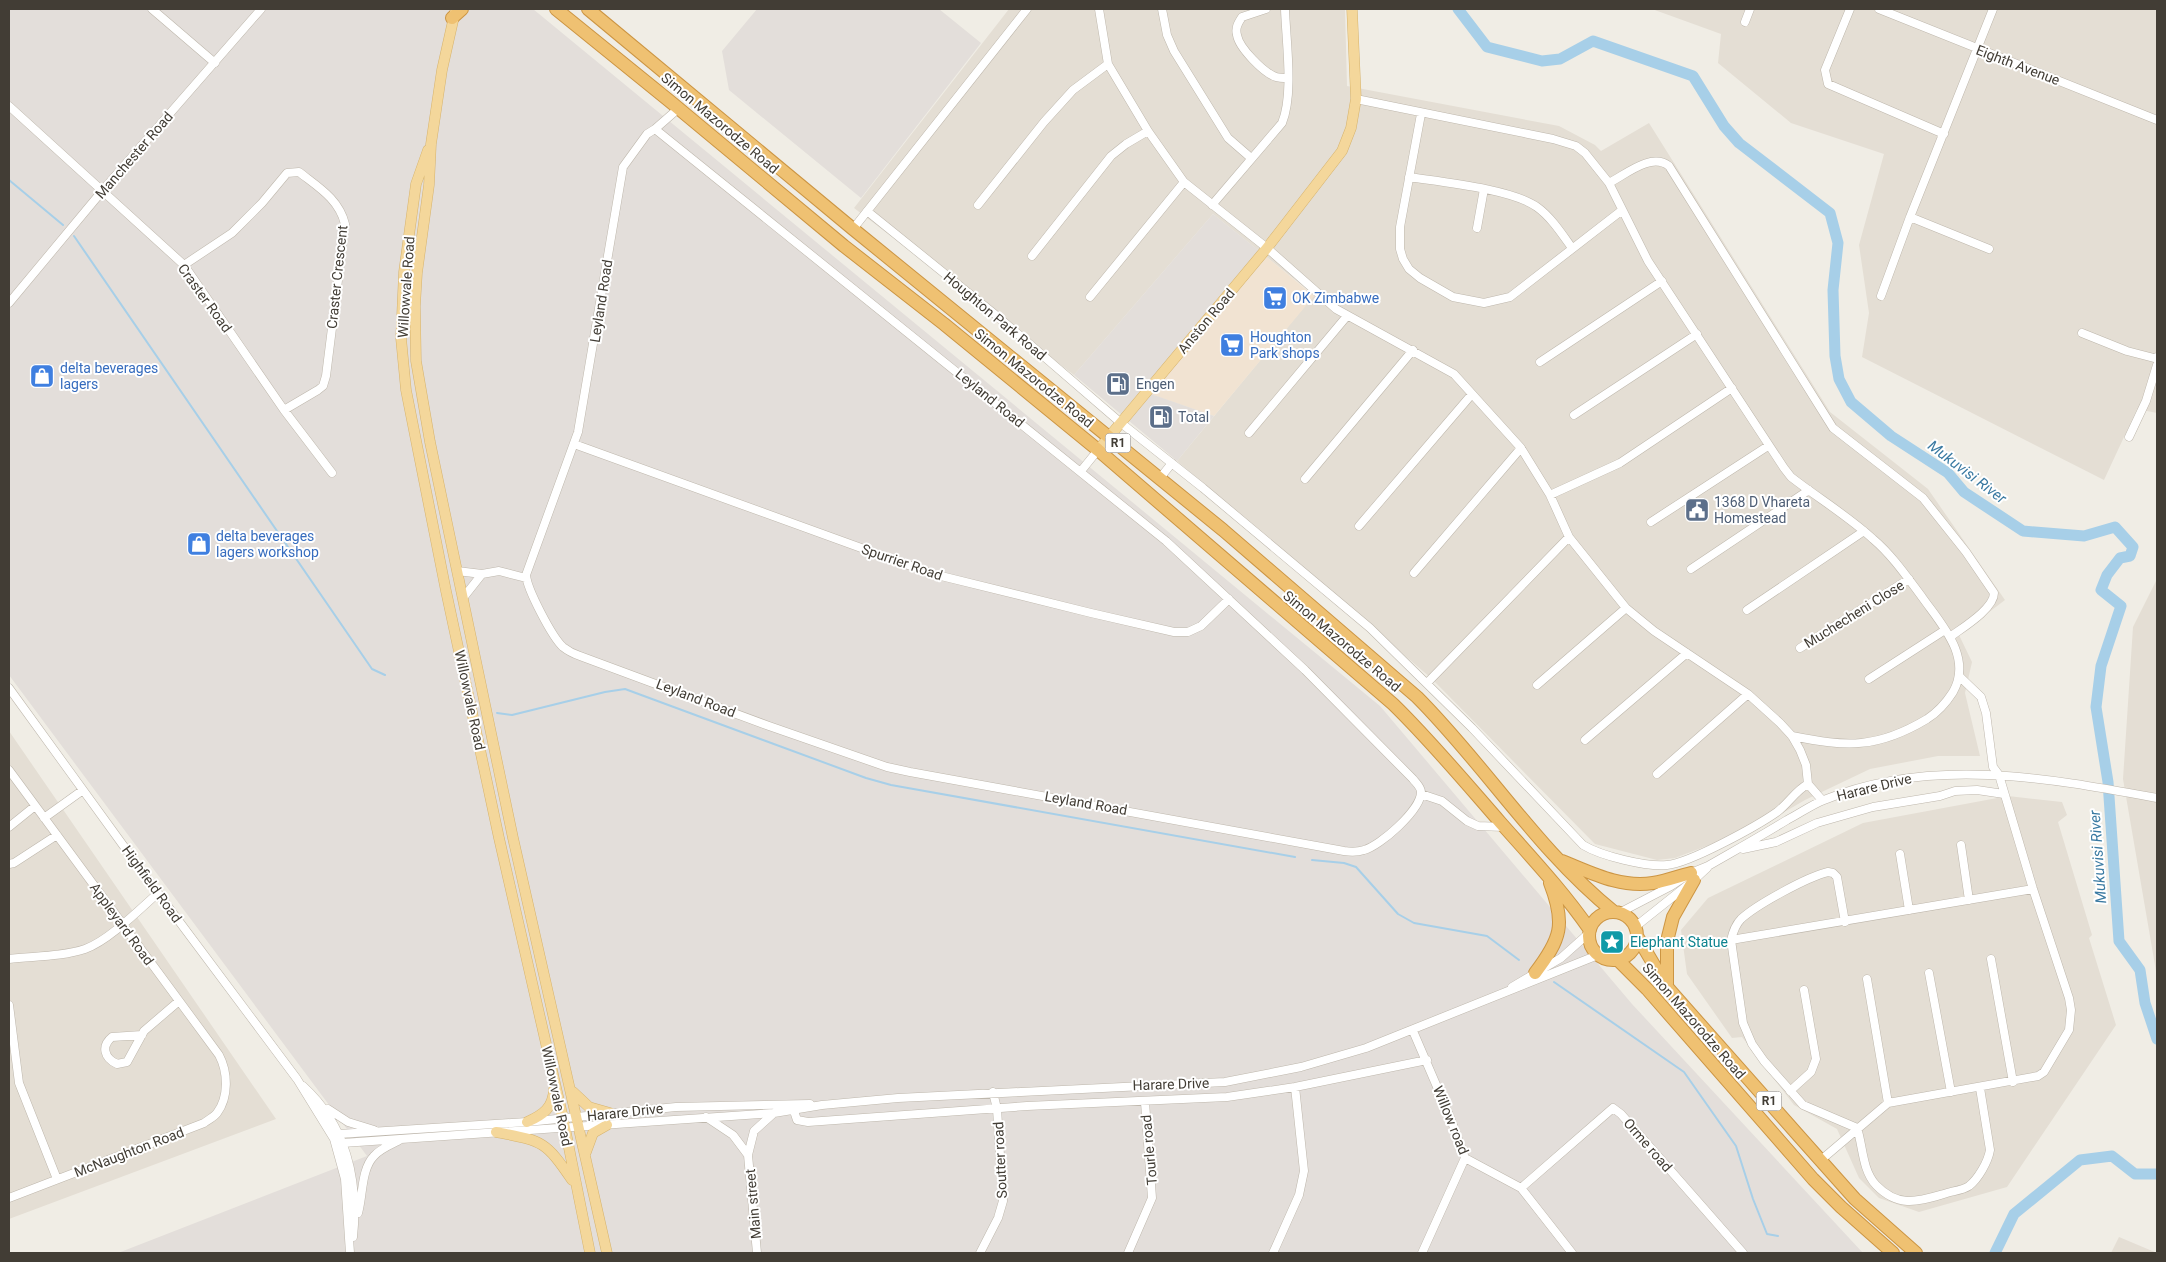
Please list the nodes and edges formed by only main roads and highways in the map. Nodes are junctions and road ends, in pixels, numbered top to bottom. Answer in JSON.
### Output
{"nodes":[{"id":1,"x":462,"y":9,"type":"edge"},
{"id":2,"x":556,"y":9,"type":"edge"},
{"id":3,"x":588,"y":9,"type":"edge"},
{"id":4,"x":1352,"y":9,"type":"edge"},
{"id":5,"x":454,"y":12,"type":"edge"},
{"id":6,"x":431,"y":144,"type":"junction"},
{"id":7,"x":1110,"y":436,"type":"junction"},
{"id":8,"x":1098,"y":450,"type":"junction"},
{"id":9,"x":1558,"y":859,"type":"junction"},
{"id":10,"x":1547,"y":875,"type":"junction"},
{"id":11,"x":1616,"y":912,"type":"junction"},
{"id":12,"x":1590,"y":932,"type":"junction"},
{"id":13,"x":1636,"y":932,"type":"junction"},
{"id":14,"x":1617,"y":959,"type":"junction"},
{"id":15,"x":1535,"y":973,"type":"road end"},
{"id":16,"x":1667,"y":987,"type":"junction"},
{"id":17,"x":555,"y":1082,"type":"junction"},
{"id":18,"x":571,"y":1089,"type":"junction"},
{"id":19,"x":610,"y":1113,"type":"road end"},
{"id":20,"x":527,"y":1122,"type":"road end"},
{"id":21,"x":607,"y":1125,"type":"road end"},
{"id":22,"x":496,"y":1132,"type":"road end"},
{"id":23,"x":585,"y":1153,"type":"junction"},
{"id":24,"x":575,"y":1185,"type":"junction"},
{"id":25,"x":590,"y":1253,"type":"edge"},
{"id":26,"x":607,"y":1253,"type":"edge"},
{"id":27,"x":1893,"y":1253,"type":"edge"},
{"id":28,"x":1916,"y":1253,"type":"edge"}],
"edges":[{"from":1,"to":5,"type":"highway"},
{"from":2,"to":8,"type":"highway","name":"Simon Mazorodze Road","number":"R1"},
{"from":3,"to":7,"type":"highway","name":"Simon Mazorodze Road","number":"R1"},
{"from":4,"to":7,"type":"main road","name":"Anston Road"},
{"from":5,"to":6,"type":"main road","name":"Willowvale Road"},
{"from":6,"to":17,"type":"main road","name":"Willowvale Road"},
{"from":6,"to":18,"type":"main road","name":"Willowvale Road"},
{"from":7,"to":8,"type":"main road","name":"Anston Road"},
{"from":7,"to":9,"type":"highway","name":"Simon Mazorodze Road","number":"R1"},
{"from":8,"to":10,"type":"highway","name":"Simon Mazorodze Road","number":"R1"},
{"from":9,"to":11,"type":"highway","name":"Simon Mazorodze Road","number":"R1"},
{"from":9,"to":16,"type":"highway"},
{"from":10,"to":12,"type":"highway","name":"Simon Mazorodze Road","number":"R1"},
{"from":10,"to":15,"type":"highway"},
{"from":11,"to":12,"type":"highway"},
{"from":11,"to":13,"type":"highway","name":"Simon Mazorodze Road","number":"R1"},
{"from":12,"to":14,"type":"highway","name":"Simon Mazorodze Road","number":"R1"},
{"from":13,"to":14,"type":"highway","name":"Simon Mazorodze Road"},
{"from":13,"to":16,"type":"highway","number":"R1"},
{"from":14,"to":27,"type":"highway","name":"Simon Mazorodze Road","number":"R1"},
{"from":16,"to":28,"type":"highway","number":"R1"},
{"from":17,"to":20,"type":"main road"},
{"from":17,"to":24,"type":"main road","name":"Willowvale Road"},
{"from":18,"to":19,"type":"main road"},
{"from":18,"to":23,"type":"main road","name":"Willowvale Road"},
{"from":21,"to":23,"type":"main road"},
{"from":22,"to":24,"type":"main road"},
{"from":23,"to":26,"type":"main road","name":"Willowvale Road"},
{"from":24,"to":25,"type":"main road","name":"Willowvale Road"}]}
